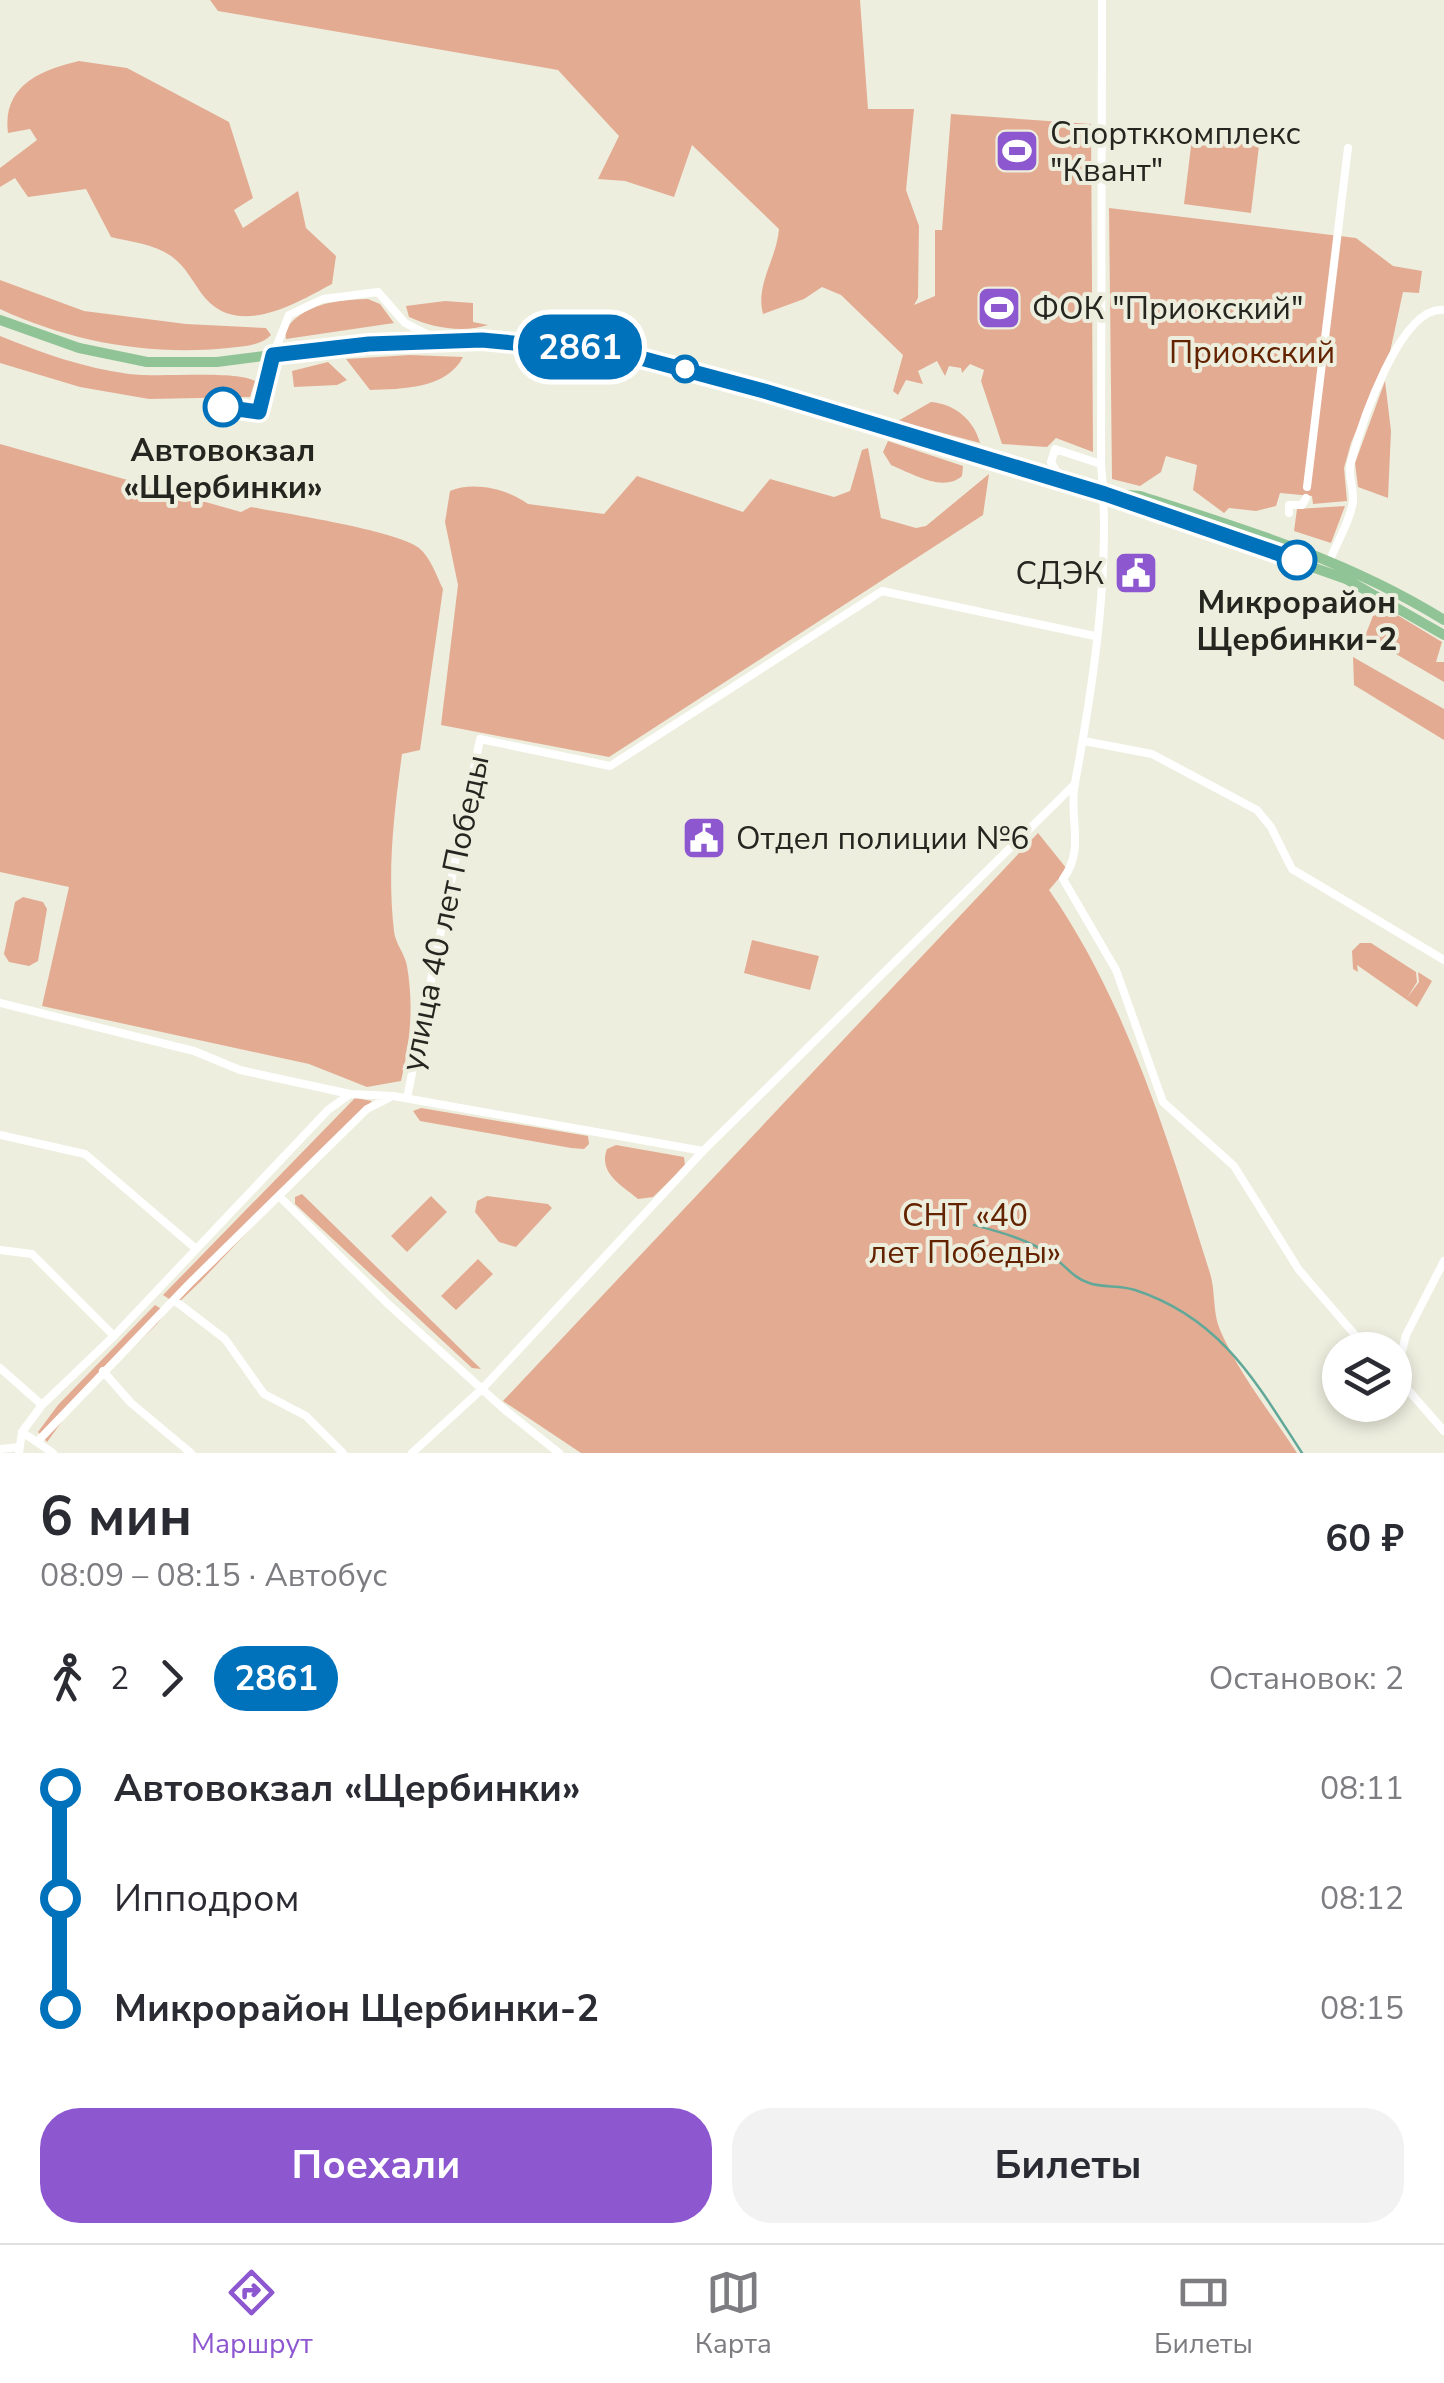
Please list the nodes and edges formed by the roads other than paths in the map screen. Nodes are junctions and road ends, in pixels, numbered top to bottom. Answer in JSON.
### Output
{"nodes":[{"id":1,"x":1102,"y":0,"type":"edge"},
{"id":2,"x":1348,"y":148,"type":"dead end"},
{"id":3,"x":1444,"y":310,"type":"edge"},
{"id":4,"x":0,"y":320,"type":"edge"},
{"id":5,"x":441,"y":340,"type":"junction"},
{"id":6,"x":273,"y":355,"type":"junction"},
{"id":7,"x":1101,"y":464,"type":"junction"},
{"id":8,"x":1062,"y":481,"type":"junction"},
{"id":9,"x":1105,"y":494,"type":"junction"},
{"id":10,"x":1288,"y":514,"type":"dead end"},
{"id":11,"x":1330,"y":560,"type":"junction"},
{"id":12,"x":1444,"y":620,"type":"edge"},
{"id":13,"x":1094,"y":636,"type":"junction"},
{"id":14,"x":1444,"y":636,"type":"edge"},
{"id":15,"x":1084,"y":741,"type":"junction"},
{"id":16,"x":1075,"y":784,"type":"junction"},
{"id":17,"x":1444,"y":960,"type":"edge"},
{"id":18,"x":0,"y":1003,"type":"edge"},
{"id":19,"x":350,"y":1094,"type":"junction"},
{"id":20,"x":393,"y":1096,"type":"junction"},
{"id":21,"x":408,"y":1098,"type":"junction"},
{"id":22,"x":0,"y":1135,"type":"edge"},
{"id":23,"x":703,"y":1150,"type":"junction"},
{"id":24,"x":280,"y":1197,"type":"junction"},
{"id":25,"x":195,"y":1248,"type":"junction"},
{"id":26,"x":0,"y":1250,"type":"edge"},
{"id":27,"x":1444,"y":1261,"type":"edge"},
{"id":28,"x":174,"y":1300,"type":"junction"},
{"id":29,"x":1352,"y":1332,"type":"edge"},
{"id":30,"x":1408,"y":1332,"type":"edge"},
{"id":31,"x":114,"y":1336,"type":"junction"},
{"id":32,"x":0,"y":1368,"type":"edge"},
{"id":33,"x":103,"y":1371,"type":"junction"},
{"id":34,"x":482,"y":1389,"type":"junction"},
{"id":35,"x":1412,"y":1394,"type":"edge"},
{"id":36,"x":42,"y":1405,"type":"junction"},
{"id":37,"x":1444,"y":1431,"type":"edge"},
{"id":38,"x":22,"y":1432,"type":"junction"},
{"id":39,"x":38,"y":1441,"type":"junction"},
{"id":40,"x":0,"y":1449,"type":"edge"},
{"id":41,"x":19,"y":1450,"type":"edge"},
{"id":42,"x":54,"y":1453,"type":"edge"},
{"id":43,"x":191,"y":1453,"type":"edge"},
{"id":44,"x":343,"y":1453,"type":"edge"},
{"id":45,"x":412,"y":1453,"type":"edge"},
{"id":46,"x":559,"y":1453,"type":"edge"}],
"edges":[{"from":1,"to":7,"type":"street"},
{"from":2,"to":10,"type":"street"},
{"from":3,"to":11,"type":"street"},
{"from":4,"to":6,"type":"main road"},
{"from":5,"to":6,"type":"main road"},
{"from":5,"to":6,"type":"street"},
{"from":5,"to":8,"type":"main road"},
{"from":7,"to":8,"type":"street"},
{"from":7,"to":9,"type":"street"},
{"from":8,"to":9,"type":"main road"},
{"from":9,"to":11,"type":"main road"},
{"from":9,"to":13,"type":"street"},
{"from":9,"to":14,"type":"main road"},
{"from":11,"to":12,"type":"main road"},
{"from":13,"to":15,"type":"street"},
{"from":13,"to":21,"type":"street","name":"улица 40 лет Победы"},
{"from":15,"to":16,"type":"street"},
{"from":15,"to":17,"type":"street"},
{"from":16,"to":23,"type":"street"},
{"from":16,"to":29,"type":"street"},
{"from":18,"to":19,"type":"street"},
{"from":19,"to":20,"type":"street"},
{"from":19,"to":25,"type":"street"},
{"from":20,"to":21,"type":"street"},
{"from":20,"to":24,"type":"street"},
{"from":21,"to":23,"type":"street","name":"улица 40 лет Победы"},
{"from":22,"to":25,"type":"street"},
{"from":23,"to":34,"type":"street"},
{"from":24,"to":28,"type":"street"},
{"from":24,"to":34,"type":"street"},
{"from":25,"to":31,"type":"street"},
{"from":26,"to":31,"type":"street"},
{"from":27,"to":30,"type":"street"},
{"from":28,"to":33,"type":"street"},
{"from":28,"to":44,"type":"street"},
{"from":31,"to":36,"type":"street"},
{"from":32,"to":36,"type":"street"},
{"from":33,"to":39,"type":"street"},
{"from":33,"to":43,"type":"street"},
{"from":34,"to":45,"type":"street"},
{"from":34,"to":46,"type":"street"},
{"from":35,"to":37,"type":"street"},
{"from":36,"to":38,"type":"street"},
{"from":38,"to":39,"type":"street"},
{"from":38,"to":41,"type":"street"},
{"from":39,"to":42,"type":"street"},
{"from":40,"to":41,"type":"street"}]}
